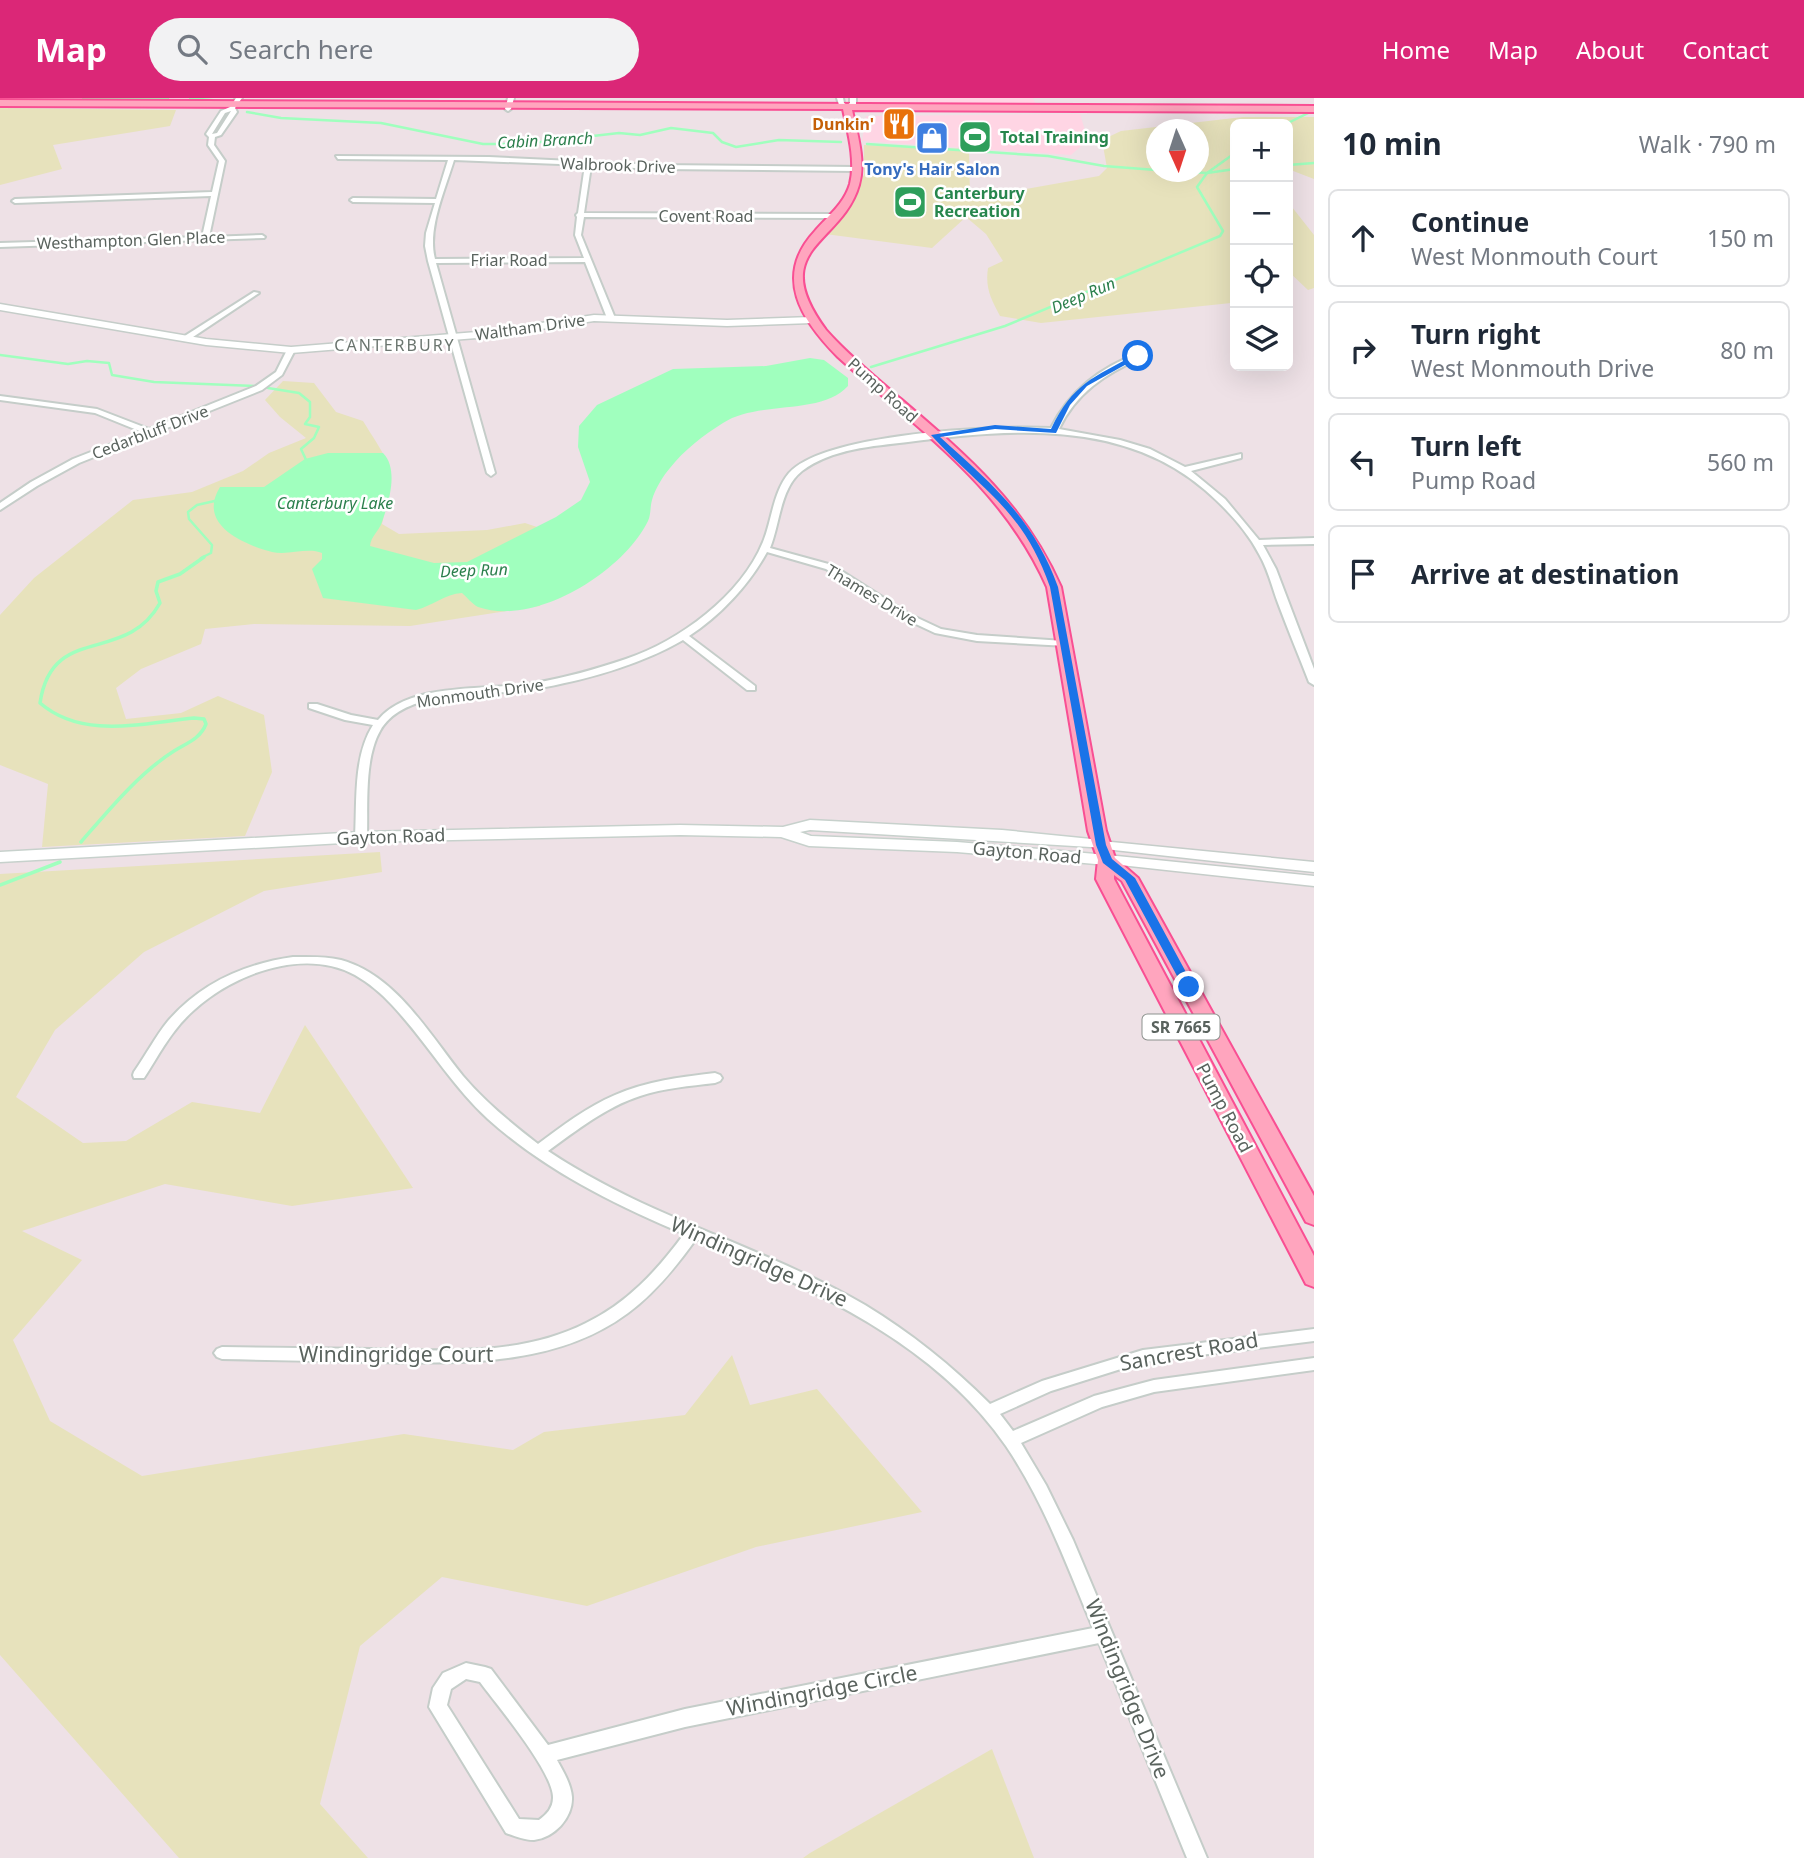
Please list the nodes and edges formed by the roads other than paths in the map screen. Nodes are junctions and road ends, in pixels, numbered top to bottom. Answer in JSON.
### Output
{"nodes":[{"id":1,"x":841,"y":98,"type":"edge"},
{"id":2,"x":235,"y":103,"type":"edge"},
{"id":3,"x":509,"y":104,"type":"edge"},
{"id":4,"x":0,"y":105,"type":"edge"},
{"id":5,"x":849,"y":105,"type":"edge"},
{"id":6,"x":1314,"y":111,"type":"edge"},
{"id":7,"x":338,"y":157,"type":"dead end"},
{"id":8,"x":451,"y":159,"type":"junction"},
{"id":9,"x":588,"y":164,"type":"junction"},
{"id":10,"x":856,"y":169,"type":"junction"},
{"id":11,"x":214,"y":194,"type":"junction"},
{"id":12,"x":353,"y":200,"type":"dead end"},
{"id":13,"x":15,"y":201,"type":"dead end"},
{"id":14,"x":438,"y":201,"type":"junction"},
{"id":15,"x":579,"y":215,"type":"junction"},
{"id":16,"x":832,"y":216,"type":"junction"},
{"id":17,"x":262,"y":237,"type":"dead end"},
{"id":18,"x":205,"y":238,"type":"junction"},
{"id":19,"x":0,"y":245,"type":"edge"},
{"id":20,"x":586,"y":260,"type":"junction"},
{"id":21,"x":431,"y":261,"type":"junction"},
{"id":22,"x":256,"y":293,"type":"dead end"},
{"id":23,"x":0,"y":307,"type":"edge"},
{"id":24,"x":611,"y":318,"type":"junction"},
{"id":25,"x":812,"y":320,"type":"junction"},
{"id":26,"x":454,"y":338,"type":"junction"},
{"id":27,"x":184,"y":339,"type":"junction"},
{"id":28,"x":292,"y":350,"type":"junction"},
{"id":29,"x":1138,"y":356,"type":"dead end"},
{"id":30,"x":0,"y":398,"type":"edge"},
{"id":31,"x":150,"y":432,"type":"junction"},
{"id":32,"x":1054,"y":432,"type":"junction"},
{"id":33,"x":934,"y":435,"type":"junction"},
{"id":34,"x":1238,"y":456,"type":"dead end"},
{"id":35,"x":1183,"y":470,"type":"junction"},
{"id":36,"x":491,"y":473,"type":"dead end"},
{"id":37,"x":0,"y":507,"type":"edge"},
{"id":38,"x":1314,"y":541,"type":"edge"},
{"id":39,"x":1256,"y":543,"type":"junction"},
{"id":40,"x":765,"y":549,"type":"junction"},
{"id":41,"x":683,"y":636,"type":"junction"},
{"id":42,"x":1064,"y":644,"type":"junction"},
{"id":43,"x":1314,"y":682,"type":"edge"},
{"id":44,"x":751,"y":688,"type":"dead end"},
{"id":45,"x":313,"y":706,"type":"dead end"},
{"id":46,"x":379,"y":723,"type":"junction"},
{"id":47,"x":361,"y":837,"type":"junction"},
{"id":48,"x":1104,"y":853,"type":"junction"},
{"id":49,"x":0,"y":857,"type":"edge"},
{"id":50,"x":1314,"y":867,"type":"edge"},
{"id":51,"x":1314,"y":881,"type":"edge"},
{"id":52,"x":139,"y":1075,"type":"dead end"},
{"id":53,"x":715,"y":1078,"type":"dead end"},
{"id":54,"x":538,"y":1151,"type":"junction"},
{"id":55,"x":1314,"y":1216,"type":"edge"},
{"id":56,"x":693,"y":1232,"type":"junction"},
{"id":57,"x":1314,"y":1278,"type":"edge"},
{"id":58,"x":1314,"y":1335,"type":"edge"},
{"id":59,"x":222,"y":1353,"type":"dead end"},
{"id":60,"x":1314,"y":1364,"type":"edge"},
{"id":61,"x":989,"y":1412,"type":"junction"},
{"id":62,"x":1010,"y":1440,"type":"junction"},
{"id":63,"x":1105,"y":1634,"type":"junction"},
{"id":64,"x":542,"y":1755,"type":"junction"},
{"id":65,"x":1197,"y":1858,"type":"edge"}],
"edges":[{"from":1,"to":5,"type":"street","name":"Pump Road"},
{"from":2,"to":3,"type":"main road"},
{"from":2,"to":4,"type":"main road"},
{"from":2,"to":11,"type":"street"},
{"from":3,"to":5,"type":"main road"},
{"from":5,"to":6,"type":"main road"},
{"from":5,"to":10,"type":"main road","name":"Pump Road","number":"SR 7665"},
{"from":7,"to":8,"type":"street","name":"Walbrook Drive"},
{"from":8,"to":9,"type":"street","name":"Walbrook Drive"},
{"from":8,"to":14,"type":"street"},
{"from":9,"to":10,"type":"street","name":"Walbrook Drive"},
{"from":9,"to":15,"type":"street"},
{"from":10,"to":16,"type":"main road","name":"Pump Road","number":"SR 7665"},
{"from":11,"to":13,"type":"street"},
{"from":11,"to":18,"type":"street"},
{"from":12,"to":14,"type":"street"},
{"from":14,"to":21,"type":"street"},
{"from":15,"to":16,"type":"street","name":"Covent Road"},
{"from":15,"to":20,"type":"street"},
{"from":16,"to":25,"type":"main road","name":"Pump Road","number":"SR 7665"},
{"from":17,"to":18,"type":"street","name":"Westhampton Glen Place"},
{"from":18,"to":19,"type":"street","name":"Westhampton Glen Place"},
{"from":20,"to":21,"type":"street","name":"Friar Road"},
{"from":20,"to":24,"type":"street"},
{"from":21,"to":26,"type":"street"},
{"from":22,"to":27,"type":"street"},
{"from":23,"to":27,"type":"street","name":"Waltham Drive"},
{"from":24,"to":25,"type":"street","name":"Waltham Drive"},
{"from":24,"to":26,"type":"street","name":"Waltham Drive"},
{"from":25,"to":33,"type":"main road","name":"Pump Road","number":"SR 7665"},
{"from":26,"to":28,"type":"street","name":"Waltham Drive"},
{"from":26,"to":36,"type":"street"},
{"from":27,"to":28,"type":"street","name":"Waltham Drive"},
{"from":28,"to":31,"type":"street","name":"Cedarbluff Drive"},
{"from":29,"to":32,"type":"street"},
{"from":30,"to":31,"type":"street"},
{"from":31,"to":37,"type":"street","name":"Cedarbluff Drive"},
{"from":32,"to":33,"type":"street","name":"Monmouth Drive"},
{"from":32,"to":35,"type":"street","name":"Monmouth Drive"},
{"from":33,"to":40,"type":"street","name":"Monmouth Drive"},
{"from":33,"to":42,"type":"main road","name":"Pump Road","number":"SR 7665"},
{"from":34,"to":35,"type":"street"},
{"from":35,"to":39,"type":"street","name":"Monmouth Drive"},
{"from":38,"to":39,"type":"street"},
{"from":39,"to":43,"type":"street","name":"Monmouth Drive"},
{"from":40,"to":41,"type":"street","name":"Monmouth Drive"},
{"from":40,"to":42,"type":"street","name":"Thames Drive"},
{"from":41,"to":44,"type":"street"},
{"from":41,"to":46,"type":"street","name":"Monmouth Drive"},
{"from":42,"to":48,"type":"main road","name":"Pump Road","number":"SR 7665"},
{"from":45,"to":46,"type":"street"},
{"from":46,"to":47,"type":"street"},
{"from":47,"to":48,"type":"main road","name":"Gayton Road"},
{"from":47,"to":49,"type":"main road","name":"Gayton Road"},
{"from":48,"to":50,"type":"street","name":"Gayton Road"},
{"from":48,"to":51,"type":"street","name":"Gayton Road"},
{"from":48,"to":55,"type":"main road","name":"Pump Road","number":"SR 7665"},
{"from":48,"to":57,"type":"main road","name":"Pump Road","number":"SR 7665"},
{"from":52,"to":54,"type":"street","name":"Windingridge Drive"},
{"from":53,"to":54,"type":"street"},
{"from":54,"to":56,"type":"street","name":"Windingridge Drive"},
{"from":56,"to":59,"type":"street","name":"Windingridge Court"},
{"from":56,"to":61,"type":"street","name":"Windingridge Drive"},
{"from":58,"to":61,"type":"street","name":"Sancrest Road"},
{"from":60,"to":62,"type":"street","name":"Sancrest Road"},
{"from":61,"to":62,"type":"street","name":"Windingridge Drive"},
{"from":62,"to":63,"type":"street","name":"Windingridge Drive"},
{"from":63,"to":64,"type":"street","name":"Windingridge Circle"},
{"from":63,"to":65,"type":"street","name":"Windingridge Drive"},
{"from":64,"to":64,"type":"street"}]}
